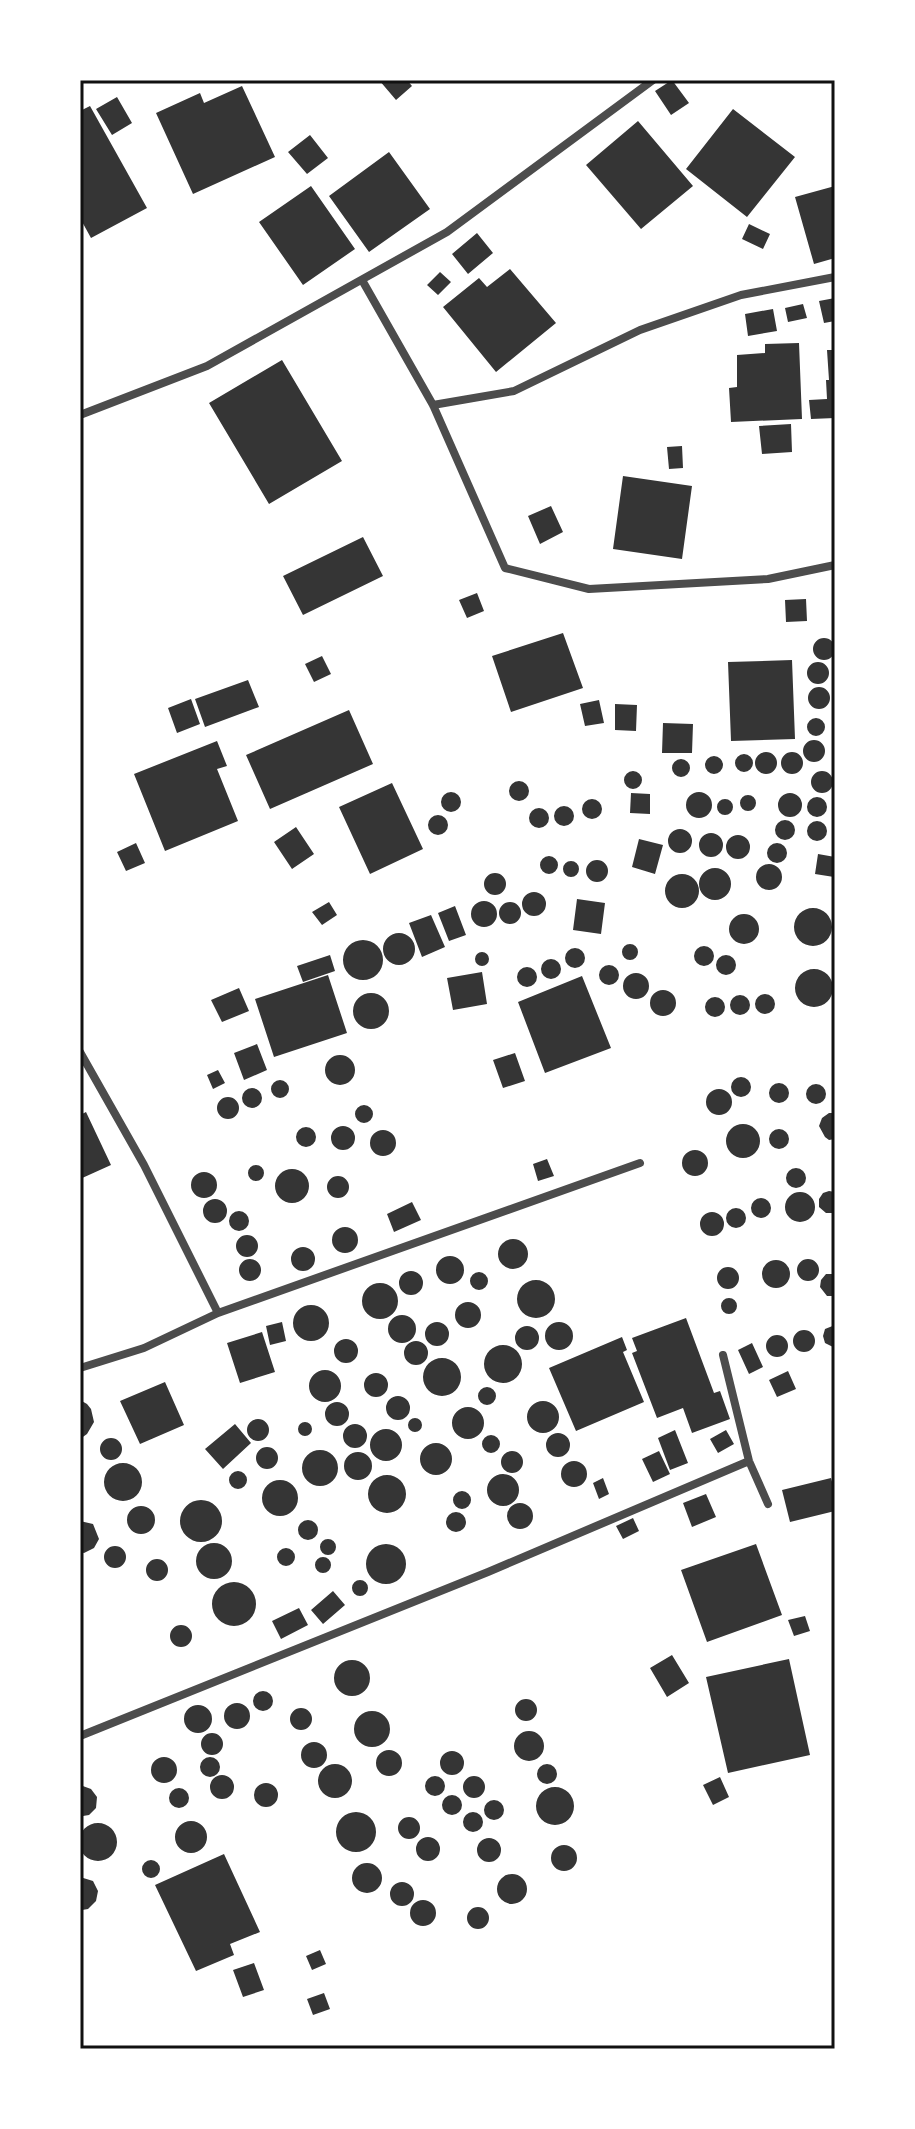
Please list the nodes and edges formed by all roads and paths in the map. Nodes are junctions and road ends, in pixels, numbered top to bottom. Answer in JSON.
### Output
{"nodes":[{"id":1,"x":653,"y":80,"type":"edge"},
{"id":2,"x":835,"y":277,"type":"edge"},
{"id":3,"x":362,"y":280,"type":"junction"},
{"id":4,"x":433,"y":405,"type":"junction"},
{"id":5,"x":80,"y":415,"type":"edge"},
{"id":6,"x":835,"y":565,"type":"edge"},
{"id":7,"x":80,"y":1052,"type":"edge"},
{"id":8,"x":640,"y":1163,"type":"dead end"},
{"id":9,"x":218,"y":1313,"type":"junction"},
{"id":10,"x":723,"y":1355,"type":"dead end"},
{"id":11,"x":80,"y":1368,"type":"edge"},
{"id":12,"x":749,"y":1461,"type":"junction"},
{"id":13,"x":768,"y":1504,"type":"dead end"},
{"id":14,"x":80,"y":1736,"type":"edge"}],
"edges":[{"from":1,"to":3,"type":"street"},
{"from":2,"to":4,"type":"street"},
{"from":3,"to":4,"type":"street"},
{"from":3,"to":5,"type":"street"},
{"from":4,"to":6,"type":"street"},
{"from":7,"to":9,"type":"street"},
{"from":8,"to":9,"type":"street"},
{"from":9,"to":11,"type":"street"},
{"from":10,"to":12,"type":"street"},
{"from":12,"to":13,"type":"street"},
{"from":12,"to":14,"type":"street"}]}
